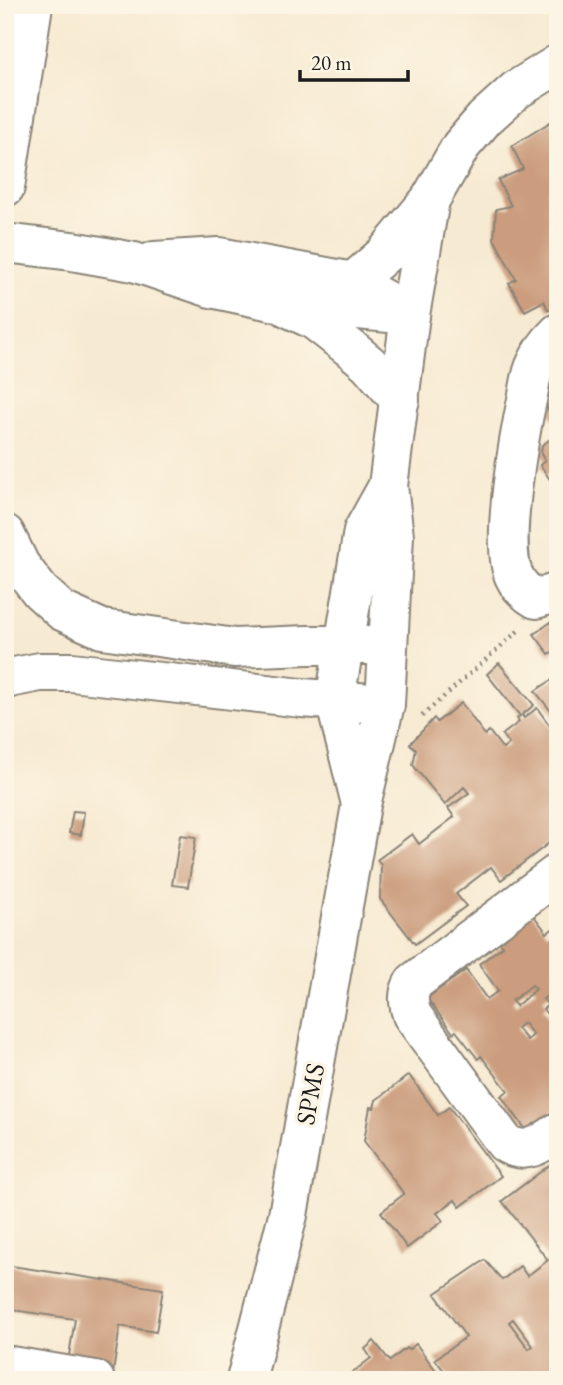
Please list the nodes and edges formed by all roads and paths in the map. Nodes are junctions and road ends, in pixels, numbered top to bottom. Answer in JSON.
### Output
{"nodes":[{"id":1,"x":33,"y":5,"type":"edge"},
{"id":2,"x":558,"y":64,"type":"edge"},
{"id":3,"x":5,"y":187,"type":"edge"},
{"id":4,"x":430,"y":200,"type":"junction"},
{"id":5,"x":5,"y":243,"type":"edge"},
{"id":6,"x":134,"y":262,"type":"junction"},
{"id":7,"x":354,"y":282,"type":"junction"},
{"id":8,"x":276,"y":302,"type":"junction"},
{"id":9,"x":410,"y":314,"type":"junction"},
{"id":10,"x":558,"y":334,"type":"edge"},
{"id":11,"x":400,"y":400,"type":"junction"},
{"id":12,"x":388,"y":486,"type":"junction"},
{"id":13,"x":5,"y":534,"type":"edge"},
{"id":14,"x":354,"y":579,"type":"junction"},
{"id":15,"x":556,"y":593,"type":"edge"},
{"id":16,"x":344,"y":645,"type":"junction"},
{"id":17,"x":388,"y":645,"type":"junction"},
{"id":18,"x":288,"y":647,"type":"junction"},
{"id":19,"x":5,"y":680,"type":"edge"},
{"id":20,"x":335,"y":700,"type":"junction"},
{"id":21,"x":385,"y":704,"type":"junction"},
{"id":22,"x":374,"y":749,"type":"junction"},
{"id":23,"x":361,"y":805,"type":"junction"},
{"id":24,"x":558,"y":873,"type":"edge"},
{"id":25,"x":558,"y":1132,"type":"edge"},
{"id":26,"x":5,"y":1365,"type":"edge"},
{"id":27,"x":95,"y":1380,"type":"edge"},
{"id":28,"x":246,"y":1380,"type":"edge"}],
"edges":[{"from":1,"to":3,"type":"main road"},
{"from":2,"to":4,"type":"main road"},
{"from":4,"to":7,"type":"main road"},
{"from":4,"to":9,"type":"main road"},
{"from":5,"to":6,"type":"main road"},
{"from":6,"to":7,"type":"main road"},
{"from":6,"to":8,"type":"main road"},
{"from":7,"to":9,"type":"main road"},
{"from":8,"to":9,"type":"main road"},
{"from":8,"to":11,"type":"main road"},
{"from":9,"to":11,"type":"main road"},
{"from":10,"to":15,"type":"main road"},
{"from":11,"to":12,"type":"main road"},
{"from":12,"to":14,"type":"main road"},
{"from":12,"to":17,"type":"main road","name":"SPMS"},
{"from":13,"to":18,"type":"main road"},
{"from":14,"to":16,"type":"main road"},
{"from":14,"to":18,"type":"main road"},
{"from":15,"to":22,"type":"path"},
{"from":16,"to":17,"type":"main road"},
{"from":16,"to":18,"type":"main road"},
{"from":16,"to":20,"type":"main road"},
{"from":17,"to":21,"type":"main road","name":"SPMS"},
{"from":19,"to":20,"type":"main road"},
{"from":20,"to":21,"type":"main road"},
{"from":20,"to":23,"type":"main road","name":"SPMS"},
{"from":21,"to":22,"type":"main road","name":"SPMS"},
{"from":22,"to":23,"type":"main road","name":"SPMS"},
{"from":23,"to":28,"type":"main road","name":"SPMS"},
{"from":24,"to":25,"type":"main road"},
{"from":26,"to":27,"type":"main road"}]}
